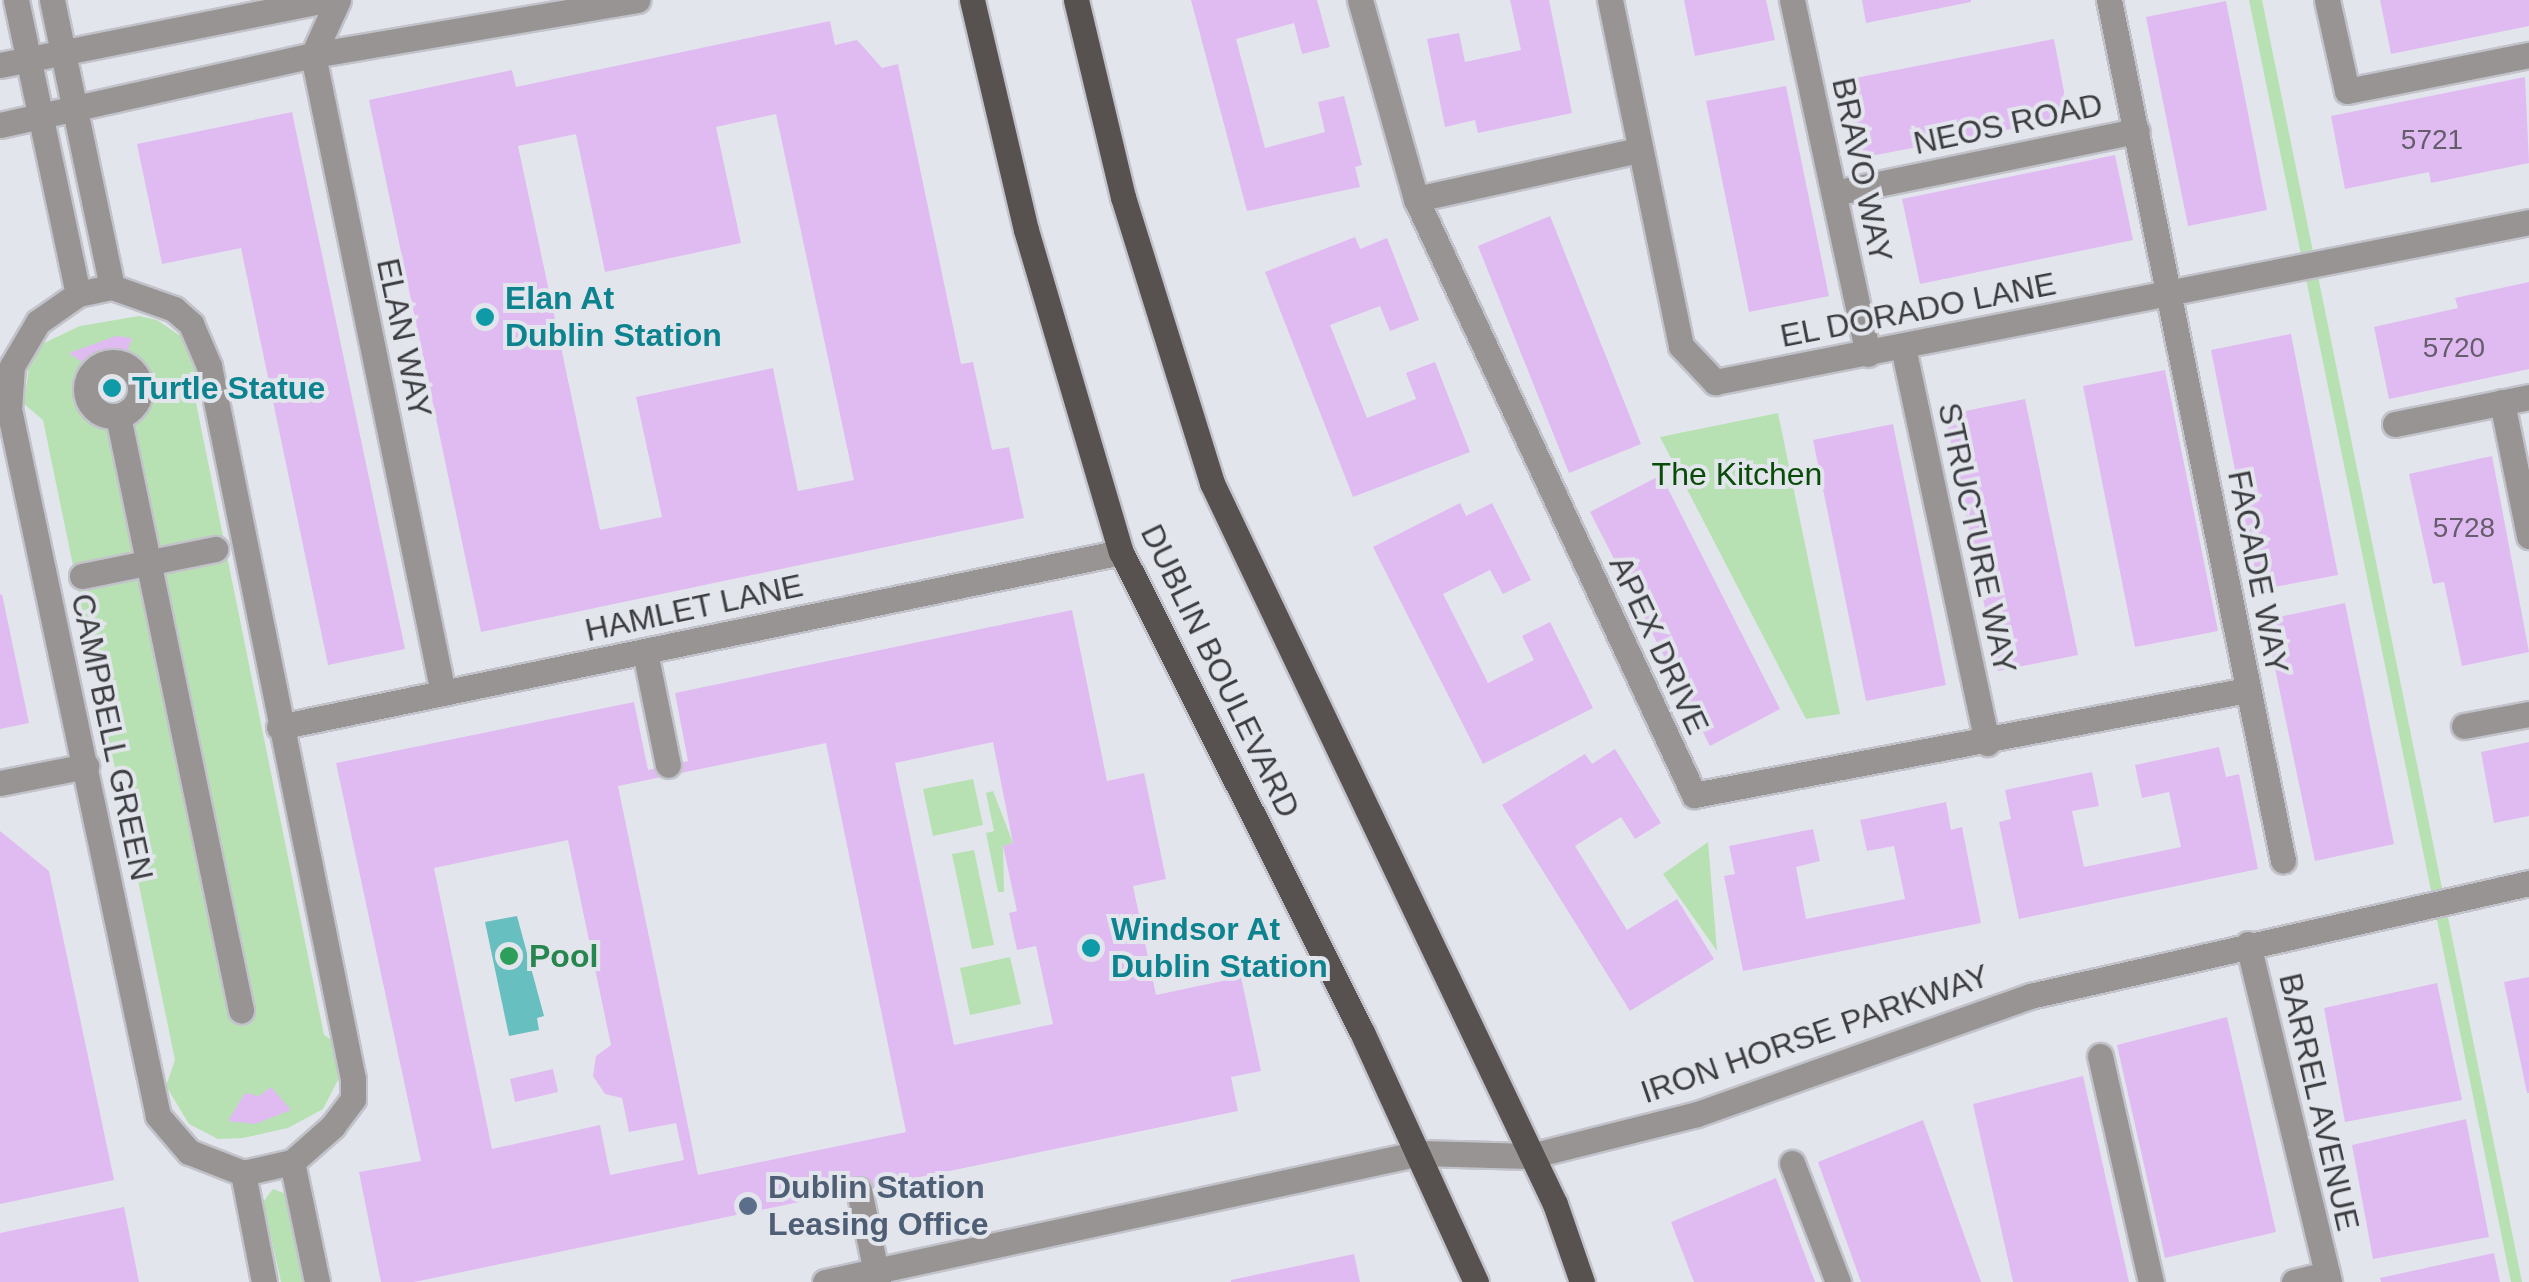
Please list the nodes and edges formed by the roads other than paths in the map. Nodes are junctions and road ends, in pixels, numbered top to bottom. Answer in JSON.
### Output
{"nodes":[{"id":1,"x":16,"y":0,"type":"edge"},
{"id":2,"x":52,"y":0,"type":"edge"},
{"id":3,"x":326,"y":0,"type":"edge"},
{"id":4,"x":338,"y":0,"type":"edge"},
{"id":5,"x":637,"y":0,"type":"edge"},
{"id":6,"x":972,"y":0,"type":"edge"},
{"id":7,"x":1076,"y":0,"type":"edge"},
{"id":8,"x":1360,"y":0,"type":"edge"},
{"id":9,"x":1610,"y":0,"type":"edge"},
{"id":10,"x":1792,"y":0,"type":"edge"},
{"id":11,"x":2110,"y":0,"type":"edge"},
{"id":12,"x":2327,"y":0,"type":"edge"},
{"id":13,"x":62,"y":52,"type":"junction"},
{"id":14,"x":313,"y":55,"type":"junction"},
{"id":15,"x":2529,"y":55,"type":"edge"},
{"id":16,"x":29,"y":59,"type":"junction"},
{"id":17,"x":0,"y":64,"type":"edge"},
{"id":18,"x":74,"y":109,"type":"junction"},
{"id":19,"x":40,"y":116,"type":"junction"},
{"id":20,"x":0,"y":125,"type":"edge"},
{"id":21,"x":2137,"y":131,"type":"junction"},
{"id":22,"x":1638,"y":150,"type":"junction"},
{"id":23,"x":1834,"y":193,"type":"junction"},
{"id":24,"x":1416,"y":200,"type":"junction"},
{"id":25,"x":2529,"y":222,"type":"edge"},
{"id":26,"x":112,"y":287,"type":"junction"},
{"id":27,"x":78,"y":294,"type":"junction"},
{"id":28,"x":2172,"y":294,"type":"junction"},
{"id":29,"x":1903,"y":347,"type":"junction"},
{"id":30,"x":1868,"y":354,"type":"junction"},
{"id":31,"x":2529,"y":396,"type":"edge"},
{"id":32,"x":2502,"y":402,"type":"junction"},
{"id":33,"x":118,"y":416,"type":"dead end"},
{"id":34,"x":2395,"y":424,"type":"dead end"},
{"id":35,"x":2529,"y":536,"type":"edge"},
{"id":36,"x":215,"y":549,"type":"dead end"},
{"id":37,"x":1121,"y":552,"type":"junction"},
{"id":38,"x":148,"y":563,"type":"junction"},
{"id":39,"x":82,"y":576,"type":"dead end"},
{"id":40,"x":644,"y":652,"type":"junction"},
{"id":41,"x":2247,"y":690,"type":"junction"},
{"id":42,"x":443,"y":694,"type":"junction"},
{"id":43,"x":2529,"y":714,"type":"edge"},
{"id":44,"x":2464,"y":726,"type":"dead end"},
{"id":45,"x":279,"y":727,"type":"junction"},
{"id":46,"x":1988,"y":743,"type":"junction"},
{"id":47,"x":668,"y":765,"type":"dead end"},
{"id":48,"x":86,"y":766,"type":"junction"},
{"id":49,"x":0,"y":783,"type":"edge"},
{"id":50,"x":2283,"y":861,"type":"dead end"},
{"id":51,"x":2529,"y":883,"type":"edge"},
{"id":52,"x":2248,"y":944,"type":"junction"},
{"id":53,"x":241,"y":1010,"type":"dead end"},
{"id":54,"x":2100,"y":1056,"type":"dead end"},
{"id":55,"x":1420,"y":1152,"type":"junction"},
{"id":56,"x":1530,"y":1156,"type":"junction"},
{"id":57,"x":292,"y":1162,"type":"junction"},
{"id":58,"x":1792,"y":1163,"type":"dead end"},
{"id":59,"x":243,"y":1173,"type":"junction"},
{"id":60,"x":858,"y":1190,"type":"dead end"},
{"id":61,"x":877,"y":1276,"type":"edge"},
{"id":62,"x":2328,"y":1278,"type":"edge"},
{"id":63,"x":264,"y":1282,"type":"edge"},
{"id":64,"x":317,"y":1282,"type":"edge"},
{"id":65,"x":825,"y":1282,"type":"edge"},
{"id":66,"x":1476,"y":1282,"type":"edge"},
{"id":67,"x":1582,"y":1282,"type":"edge"},
{"id":68,"x":1838,"y":1282,"type":"edge"},
{"id":69,"x":2151,"y":1282,"type":"edge"},
{"id":70,"x":2294,"y":1282,"type":"edge"}],
"edges":[{"from":1,"to":16,"type":"street"},
{"from":2,"to":13,"type":"street"},
{"from":3,"to":13,"type":"street"},
{"from":4,"to":14,"type":"street"},
{"from":5,"to":14,"type":"street"},
{"from":6,"to":37,"type":"main road","name":"DUBLIN BOULEVARD"},
{"from":7,"to":56,"type":"main road"},
{"from":8,"to":24,"type":"street","name":"APEX DRIVE"},
{"from":9,"to":22,"type":"street","name":"EL DORADO LANE"},
{"from":10,"to":23,"type":"street","name":"BRAVO WAY"},
{"from":11,"to":21,"type":"street","name":"FACADE WAY"},
{"from":12,"to":15,"type":"street"},
{"from":13,"to":16,"type":"street"},
{"from":13,"to":18,"type":"street"},
{"from":14,"to":18,"type":"street"},
{"from":14,"to":42,"type":"street","name":"ELAN WAY"},
{"from":16,"to":17,"type":"street"},
{"from":16,"to":19,"type":"street"},
{"from":18,"to":19,"type":"street"},
{"from":18,"to":26,"type":"street"},
{"from":19,"to":20,"type":"street"},
{"from":19,"to":27,"type":"street"},
{"from":21,"to":23,"type":"street","name":"NEOS ROAD"},
{"from":21,"to":28,"type":"street","name":"FACADE WAY"},
{"from":22,"to":24,"type":"street"},
{"from":22,"to":30,"type":"street","name":"EL DORADO LANE"},
{"from":23,"to":30,"type":"street","name":"BRAVO WAY"},
{"from":24,"to":46,"type":"street","name":"APEX DRIVE"},
{"from":25,"to":28,"type":"street","name":"EL DORADO LANE"},
{"from":26,"to":27,"type":"street","name":"CAMPBELL GREEN"},
{"from":26,"to":45,"type":"street"},
{"from":27,"to":48,"type":"street","name":"CAMPBELL GREEN"},
{"from":28,"to":29,"type":"street","name":"EL DORADO LANE"},
{"from":28,"to":41,"type":"street","name":"FACADE WAY"},
{"from":29,"to":30,"type":"street","name":"EL DORADO LANE"},
{"from":29,"to":46,"type":"street","name":"STRUCTURE WAY"},
{"from":31,"to":32,"type":"street"},
{"from":32,"to":34,"type":"street"},
{"from":32,"to":35,"type":"street"},
{"from":33,"to":38,"type":"street"},
{"from":36,"to":38,"type":"street"},
{"from":37,"to":40,"type":"street","name":"HAMLET LANE"},
{"from":37,"to":55,"type":"main road","name":"DUBLIN BOULEVARD"},
{"from":38,"to":39,"type":"street"},
{"from":38,"to":53,"type":"street"},
{"from":40,"to":42,"type":"street","name":"HAMLET LANE"},
{"from":40,"to":47,"type":"street"},
{"from":41,"to":46,"type":"street","name":"APEX DRIVE"},
{"from":41,"to":50,"type":"street","name":"FACADE WAY"},
{"from":42,"to":45,"type":"street","name":"HAMLET LANE"},
{"from":43,"to":44,"type":"street"},
{"from":45,"to":57,"type":"street"},
{"from":48,"to":49,"type":"street"},
{"from":48,"to":59,"type":"street","name":"CAMPBELL GREEN"},
{"from":51,"to":52,"type":"street","name":"IRON HORSE PARKWAY"},
{"from":52,"to":56,"type":"street","name":"IRON HORSE PARKWAY"},
{"from":52,"to":62,"type":"street","name":"BARREL AVENUE"},
{"from":54,"to":69,"type":"street"},
{"from":55,"to":56,"type":"street","name":"IRON HORSE PARKWAY"},
{"from":55,"to":61,"type":"street","name":"IRON HORSE PARKWAY"},
{"from":55,"to":66,"type":"main road","name":"DUBLIN BOULEVARD"},
{"from":56,"to":67,"type":"main road"},
{"from":57,"to":59,"type":"street"},
{"from":57,"to":64,"type":"street"},
{"from":58,"to":68,"type":"street"},
{"from":59,"to":63,"type":"street"},
{"from":60,"to":61,"type":"street"},
{"from":61,"to":65,"type":"street","name":"IRON HORSE PARKWAY"},
{"from":62,"to":70,"type":"street"}]}
